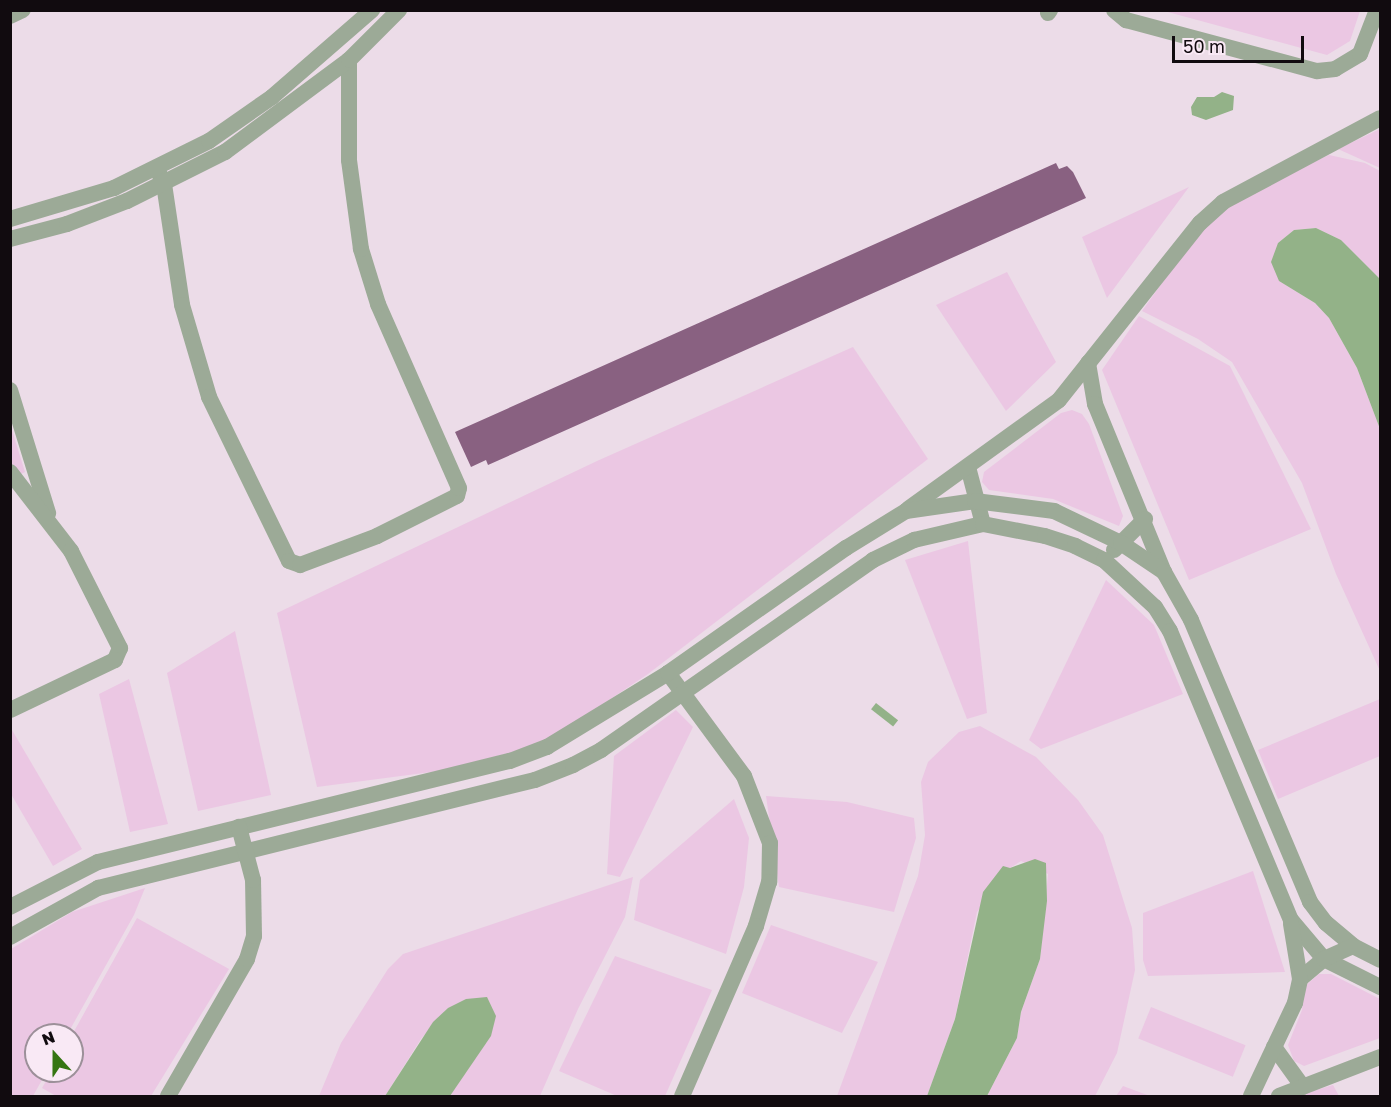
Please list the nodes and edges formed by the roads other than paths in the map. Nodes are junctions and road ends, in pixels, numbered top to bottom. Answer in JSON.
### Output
{"nodes":[{"id":1,"x":23,"y":10,"type":"edge"},
{"id":2,"x":372,"y":10,"type":"edge"},
{"id":3,"x":399,"y":10,"type":"edge"},
{"id":4,"x":1114,"y":10,"type":"edge"},
{"id":5,"x":1377,"y":10,"type":"edge"},
{"id":6,"x":10,"y":16,"type":"edge"},
{"id":7,"x":349,"y":60,"type":"junction"},
{"id":8,"x":1380,"y":118,"type":"edge"},
{"id":9,"x":157,"y":169,"type":"junction"},
{"id":10,"x":164,"y":184,"type":"junction"},
{"id":11,"x":10,"y":219,"type":"edge"},
{"id":12,"x":10,"y":239,"type":"edge"},
{"id":13,"x":1088,"y":363,"type":"junction"},
{"id":14,"x":10,"y":390,"type":"edge"},
{"id":15,"x":1059,"y":400,"type":"junction"},
{"id":16,"x":1095,"y":404,"type":"junction"},
{"id":17,"x":968,"y":466,"type":"junction"},
{"id":18,"x":10,"y":472,"type":"edge"},
{"id":19,"x":975,"y":501,"type":"junction"},
{"id":20,"x":906,"y":511,"type":"junction"},
{"id":21,"x":1145,"y":519,"type":"junction"},
{"id":22,"x":51,"y":520,"type":"junction"},
{"id":23,"x":983,"y":524,"type":"junction"},
{"id":24,"x":1121,"y":543,"type":"junction"},
{"id":25,"x":1104,"y":560,"type":"junction"},
{"id":26,"x":1164,"y":572,"type":"junction"},
{"id":27,"x":668,"y":673,"type":"junction"},
{"id":28,"x":685,"y":692,"type":"junction"},
{"id":29,"x":10,"y":710,"type":"edge"},
{"id":30,"x":239,"y":827,"type":"junction"},
{"id":31,"x":248,"y":850,"type":"junction"},
{"id":32,"x":10,"y":907,"type":"edge"},
{"id":33,"x":1291,"y":920,"type":"junction"},
{"id":34,"x":10,"y":937,"type":"edge"},
{"id":35,"x":1353,"y":946,"type":"junction"},
{"id":36,"x":1324,"y":959,"type":"junction"},
{"id":37,"x":1380,"y":960,"type":"edge"},
{"id":38,"x":1300,"y":979,"type":"junction"},
{"id":39,"x":1380,"y":987,"type":"edge"},
{"id":40,"x":1274,"y":1047,"type":"junction"},
{"id":41,"x":1380,"y":1057,"type":"edge"},
{"id":42,"x":1303,"y":1087,"type":"junction"},
{"id":43,"x":168,"y":1096,"type":"edge"},
{"id":44,"x":682,"y":1096,"type":"edge"},
{"id":45,"x":1251,"y":1096,"type":"edge"},
{"id":46,"x":1280,"y":1096,"type":"edge"}],
"edges":[{"from":1,"to":6,"type":"street"},
{"from":2,"to":9,"type":"street"},
{"from":3,"to":7,"type":"street"},
{"from":4,"to":5,"type":"street"},
{"from":7,"to":10,"type":"street"},
{"from":7,"to":10,"type":"street"},
{"from":8,"to":13,"type":"street"},
{"from":9,"to":10,"type":"street"},
{"from":9,"to":11,"type":"street"},
{"from":10,"to":12,"type":"street"},
{"from":13,"to":15,"type":"street"},
{"from":13,"to":16,"type":"street"},
{"from":14,"to":22,"type":"street"},
{"from":15,"to":16,"type":"street"},
{"from":15,"to":17,"type":"street"},
{"from":16,"to":21,"type":"street"},
{"from":17,"to":19,"type":"street"},
{"from":17,"to":20,"type":"street"},
{"from":18,"to":22,"type":"street"},
{"from":19,"to":20,"type":"street"},
{"from":19,"to":23,"type":"street"},
{"from":19,"to":24,"type":"street"},
{"from":20,"to":27,"type":"street"},
{"from":21,"to":24,"type":"street"},
{"from":21,"to":26,"type":"street"},
{"from":22,"to":29,"type":"street"},
{"from":23,"to":25,"type":"street"},
{"from":23,"to":28,"type":"street"},
{"from":24,"to":25,"type":"street"},
{"from":24,"to":26,"type":"street"},
{"from":25,"to":33,"type":"street"},
{"from":26,"to":35,"type":"street"},
{"from":27,"to":28,"type":"street"},
{"from":27,"to":30,"type":"street"},
{"from":28,"to":31,"type":"street"},
{"from":28,"to":44,"type":"street"},
{"from":30,"to":31,"type":"street"},
{"from":30,"to":32,"type":"street"},
{"from":31,"to":34,"type":"street"},
{"from":31,"to":43,"type":"street"},
{"from":33,"to":36,"type":"street"},
{"from":33,"to":38,"type":"street"},
{"from":35,"to":36,"type":"street"},
{"from":35,"to":37,"type":"street"},
{"from":36,"to":38,"type":"street"},
{"from":36,"to":39,"type":"street"},
{"from":38,"to":40,"type":"street"},
{"from":40,"to":42,"type":"street"},
{"from":40,"to":45,"type":"street"},
{"from":41,"to":42,"type":"street"},
{"from":42,"to":46,"type":"street"}]}
